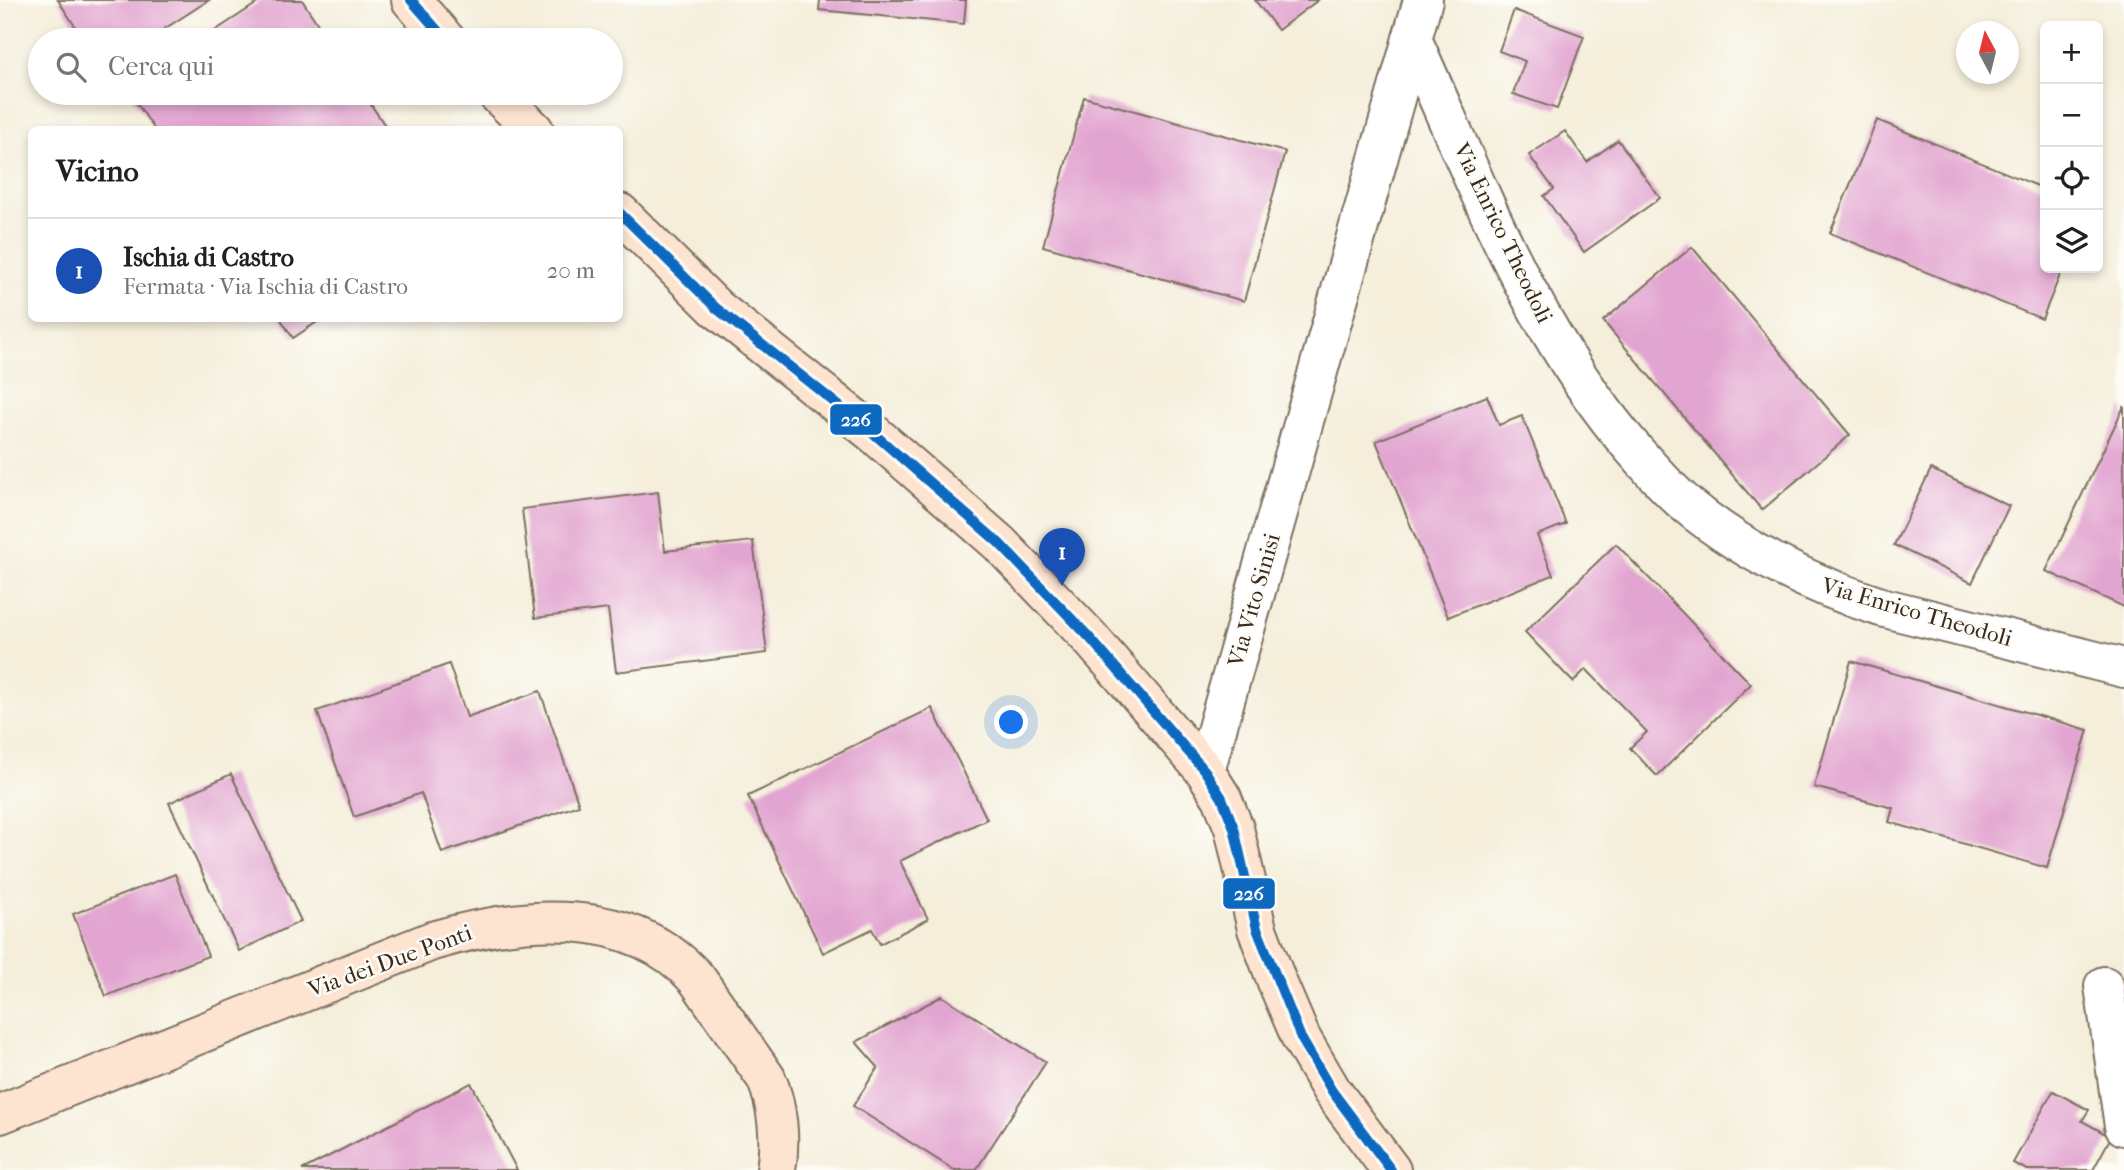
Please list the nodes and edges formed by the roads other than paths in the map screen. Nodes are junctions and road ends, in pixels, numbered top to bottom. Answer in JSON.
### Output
{"nodes":[{"id":1,"x":411,"y":0,"type":"edge"},
{"id":2,"x":1423,"y":0,"type":"edge"},
{"id":3,"x":436,"y":28,"type":"edge"},
{"id":4,"x":1412,"y":38,"type":"junction"},
{"id":5,"x":508,"y":105,"type":"edge"},
{"id":6,"x":530,"y":126,"type":"edge"},
{"id":7,"x":623,"y":217,"type":"edge"},
{"id":8,"x":2124,"y":668,"type":"edge"},
{"id":9,"x":1205,"y":771,"type":"junction"},
{"id":10,"x":2104,"y":986,"type":"dead end"},
{"id":11,"x":0,"y":1114,"type":"edge"},
{"id":12,"x":2124,"y":1126,"type":"edge"},
{"id":13,"x":776,"y":1170,"type":"edge"},
{"id":14,"x":1391,"y":1170,"type":"edge"}],
"edges":[{"from":1,"to":3,"type":"street"},
{"from":2,"to":4,"type":"street","name":"Via Vito Sinisi"},
{"from":4,"to":8,"type":"street","name":"Via Enrico Theodoli"},
{"from":4,"to":9,"type":"street","name":"Via Vito Sinisi"},
{"from":5,"to":6,"type":"street"},
{"from":7,"to":9,"type":"street"},
{"from":9,"to":14,"type":"street"},
{"from":10,"to":12,"type":"street"},
{"from":11,"to":13,"type":"street","name":"Via dei Due Ponti"}]}
